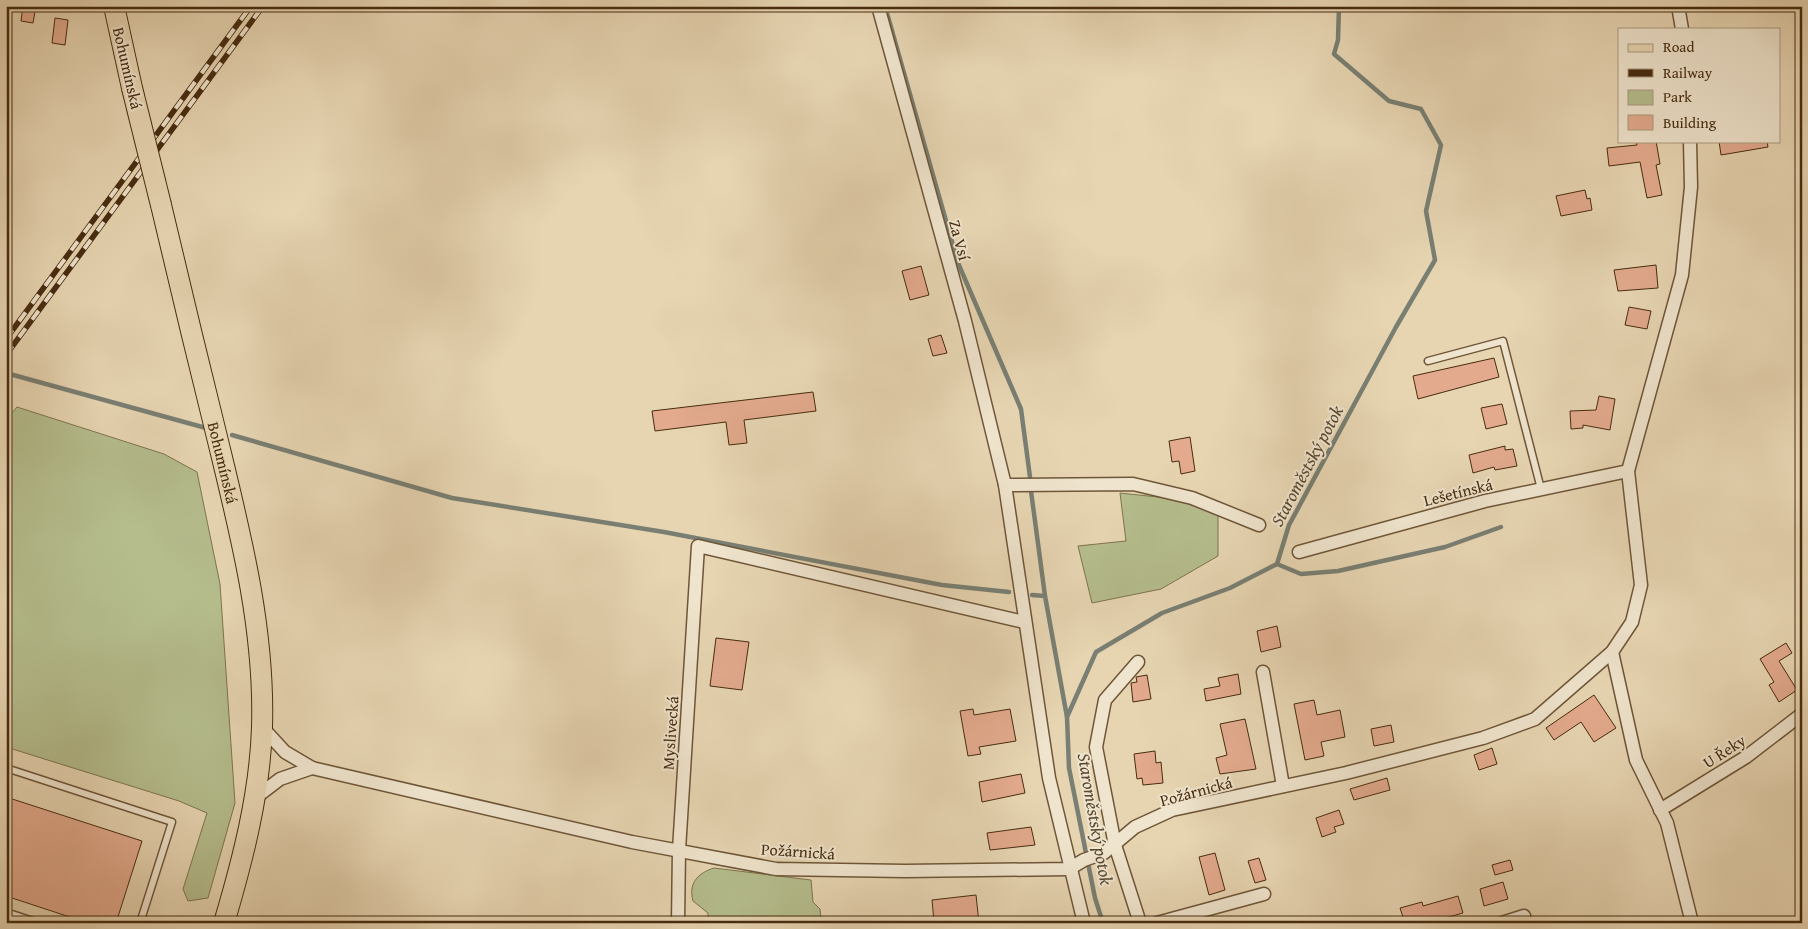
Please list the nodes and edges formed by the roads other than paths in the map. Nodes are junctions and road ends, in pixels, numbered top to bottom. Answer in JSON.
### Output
{"nodes":[{"id":1,"x":114,"y":6,"type":"edge"},
{"id":2,"x":878,"y":6,"type":"edge"},
{"id":3,"x":1678,"y":6,"type":"edge"},
{"id":4,"x":1682,"y":28,"type":"edge"},
{"id":5,"x":1690,"y":142,"type":"edge"},
{"id":6,"x":1428,"y":361,"type":"dead end"},
{"id":7,"x":1628,"y":471,"type":"junction"},
{"id":8,"x":1005,"y":485,"type":"junction"},
{"id":9,"x":1541,"y":490,"type":"junction"},
{"id":10,"x":1259,"y":525,"type":"dead end"},
{"id":11,"x":1298,"y":552,"type":"dead end"},
{"id":12,"x":1024,"y":622,"type":"junction"},
{"id":13,"x":1612,"y":652,"type":"junction"},
{"id":14,"x":1138,"y":662,"type":"dead end"},
{"id":15,"x":1263,"y":672,"type":"dead end"},
{"id":16,"x":1802,"y":714,"type":"edge"},
{"id":17,"x":262,"y":727,"type":"junction"},
{"id":18,"x":6,"y":768,"type":"edge"},
{"id":19,"x":312,"y":768,"type":"junction"},
{"id":20,"x":1284,"y":786,"type":"junction"},
{"id":21,"x":254,"y":798,"type":"junction"},
{"id":22,"x":1660,"y":810,"type":"junction"},
{"id":23,"x":1115,"y":845,"type":"junction"},
{"id":24,"x":679,"y":850,"type":"junction"},
{"id":25,"x":1069,"y":869,"type":"junction"},
{"id":26,"x":1264,"y":894,"type":"dead end"},
{"id":27,"x":6,"y":912,"type":"edge"},
{"id":28,"x":1524,"y":916,"type":"dead end"},
{"id":29,"x":39,"y":923,"type":"edge"},
{"id":30,"x":140,"y":923,"type":"edge"},
{"id":31,"x":224,"y":923,"type":"edge"},
{"id":32,"x":678,"y":923,"type":"edge"},
{"id":33,"x":1084,"y":923,"type":"edge"},
{"id":34,"x":1140,"y":923,"type":"edge"},
{"id":35,"x":1157,"y":923,"type":"edge"},
{"id":36,"x":1502,"y":923,"type":"edge"},
{"id":37,"x":1692,"y":923,"type":"edge"}],
"edges":[{"from":1,"to":17,"type":"main road","name":"Bohumínská","bridge":true},
{"from":2,"to":8,"type":"street","name":"Za Vsí"},
{"from":3,"to":4,"type":"street"},
{"from":5,"to":7,"type":"street"},
{"from":6,"to":9,"type":"lane"},
{"from":7,"to":9,"type":"street","name":"Lešetínská"},
{"from":7,"to":13,"type":"street"},
{"from":8,"to":10,"type":"street"},
{"from":8,"to":12,"type":"street","name":"Za Vsí"},
{"from":9,"to":11,"type":"street","name":"Lešetínská"},
{"from":12,"to":24,"type":"street","name":"Myslivecká"},
{"from":12,"to":25,"type":"street","name":"Za Vsí"},
{"from":13,"to":20,"type":"street","name":"Požárnická"},
{"from":13,"to":22,"type":"street"},
{"from":14,"to":23,"type":"street"},
{"from":15,"to":20,"type":"street"},
{"from":16,"to":22,"type":"street","name":"U Řeky"},
{"from":17,"to":19,"type":"street"},
{"from":17,"to":21,"type":"main road","name":"Bohumínská"},
{"from":18,"to":30,"type":"lane"},
{"from":19,"to":21,"type":"street"},
{"from":19,"to":24,"type":"street","name":"Požárnická"},
{"from":20,"to":23,"type":"street","name":"Požárnická"},
{"from":21,"to":31,"type":"main road","name":"Bohumínská"},
{"from":22,"to":37,"type":"street"},
{"from":23,"to":25,"type":"street","name":"Požárnická"},
{"from":23,"to":34,"type":"street"},
{"from":24,"to":25,"type":"street","name":"Požárnická"},
{"from":24,"to":32,"type":"street","name":"Myslivecká"},
{"from":25,"to":33,"type":"street","name":"Za Vsí"},
{"from":26,"to":35,"type":"street"},
{"from":27,"to":29,"type":"lane"},
{"from":28,"to":36,"type":"street"}]}
